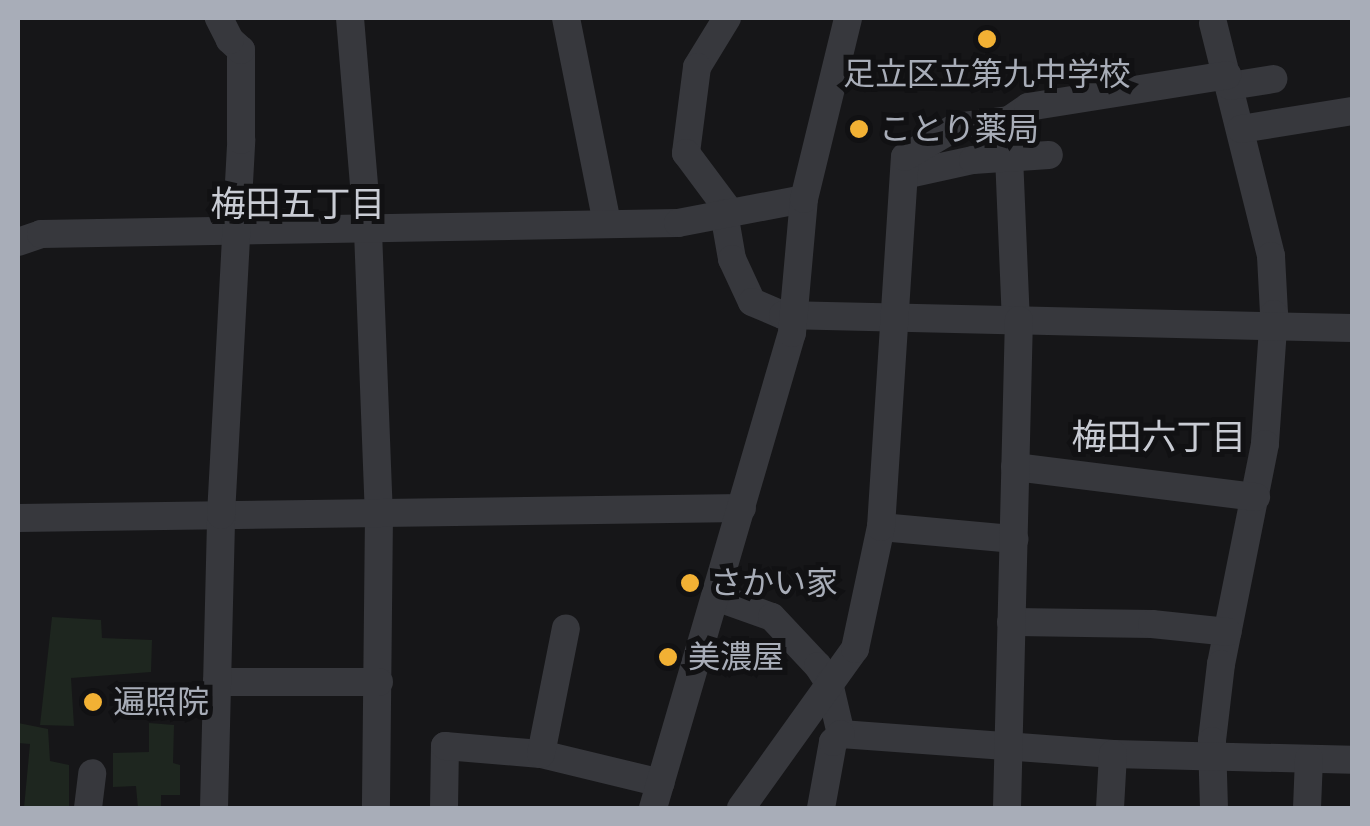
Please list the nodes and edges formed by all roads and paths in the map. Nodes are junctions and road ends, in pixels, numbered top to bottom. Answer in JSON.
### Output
{"nodes":[{"id":1,"x":219,"y":18,"type":"edge"},
{"id":2,"x":350,"y":18,"type":"edge"},
{"id":3,"x":566,"y":18,"type":"edge"},
{"id":4,"x":727,"y":18,"type":"edge"},
{"id":5,"x":848,"y":18,"type":"edge"},
{"id":6,"x":1213,"y":23,"type":"dead end"},
{"id":7,"x":1274,"y":79,"type":"dead end"},
{"id":8,"x":1228,"y":81,"type":"junction"},
{"id":9,"x":1352,"y":111,"type":"edge"},
{"id":10,"x":1241,"y":129,"type":"junction"},
{"id":11,"x":1048,"y":155,"type":"dead end"},
{"id":12,"x":1010,"y":156,"type":"junction"},
{"id":13,"x":904,"y":174,"type":"junction"},
{"id":14,"x":804,"y":199,"type":"junction"},
{"id":15,"x":727,"y":213,"type":"junction"},
{"id":16,"x":607,"y":224,"type":"junction"},
{"id":17,"x":236,"y":230,"type":"junction"},
{"id":18,"x":368,"y":231,"type":"junction"},
{"id":19,"x":18,"y":242,"type":"edge"},
{"id":20,"x":796,"y":312,"type":"junction"},
{"id":21,"x":897,"y":317,"type":"junction"},
{"id":22,"x":1017,"y":320,"type":"junction"},
{"id":23,"x":1272,"y":326,"type":"junction"},
{"id":24,"x":1352,"y":328,"type":"edge"},
{"id":25,"x":1015,"y":467,"type":"junction"},
{"id":26,"x":1256,"y":497,"type":"junction"},
{"id":27,"x":742,"y":508,"type":"junction"},
{"id":28,"x":380,"y":514,"type":"junction"},
{"id":29,"x":221,"y":515,"type":"junction"},
{"id":30,"x":18,"y":518,"type":"edge"},
{"id":31,"x":881,"y":526,"type":"junction"},
{"id":32,"x":1014,"y":538,"type":"junction"},
{"id":33,"x":716,"y":597,"type":"junction"},
{"id":34,"x":1011,"y":622,"type":"junction"},
{"id":35,"x":566,"y":628,"type":"dead end"},
{"id":36,"x":1228,"y":632,"type":"junction"},
{"id":37,"x":217,"y":682,"type":"junction"},
{"id":38,"x":379,"y":682,"type":"junction"},
{"id":39,"x":829,"y":683,"type":"junction"},
{"id":40,"x":841,"y":734,"type":"junction"},
{"id":41,"x":1008,"y":748,"type":"junction"},
{"id":42,"x":541,"y":754,"type":"junction"},
{"id":43,"x":1113,"y":754,"type":"junction"},
{"id":44,"x":1213,"y":758,"type":"junction"},
{"id":45,"x":1309,"y":759,"type":"junction"},
{"id":46,"x":1352,"y":760,"type":"edge"},
{"id":47,"x":92,"y":773,"type":"dead end"},
{"id":48,"x":657,"y":796,"type":"edge"},
{"id":49,"x":748,"y":806,"type":"edge"},
{"id":50,"x":88,"y":808,"type":"edge"},
{"id":51,"x":214,"y":808,"type":"edge"},
{"id":52,"x":376,"y":808,"type":"edge"},
{"id":53,"x":444,"y":808,"type":"edge"},
{"id":54,"x":821,"y":808,"type":"edge"},
{"id":55,"x":1007,"y":808,"type":"edge"},
{"id":56,"x":1110,"y":808,"type":"edge"},
{"id":57,"x":1214,"y":808,"type":"edge"},
{"id":58,"x":1307,"y":808,"type":"edge"}],
"edges":[{"from":1,"to":17,"type":"street"},
{"from":2,"to":18,"type":"street"},
{"from":3,"to":16,"type":"street"},
{"from":4,"to":15,"type":"street"},
{"from":5,"to":14,"type":"street"},
{"from":6,"to":8,"type":"street"},
{"from":7,"to":8,"type":"street"},
{"from":8,"to":10,"type":"street"},
{"from":8,"to":13,"type":"street"},
{"from":9,"to":10,"type":"street"},
{"from":10,"to":23,"type":"street"},
{"from":11,"to":12,"type":"street"},
{"from":12,"to":13,"type":"street"},
{"from":12,"to":22,"type":"street"},
{"from":13,"to":21,"type":"street"},
{"from":14,"to":15,"type":"street"},
{"from":14,"to":20,"type":"street"},
{"from":15,"to":16,"type":"street"},
{"from":15,"to":20,"type":"street"},
{"from":16,"to":18,"type":"street"},
{"from":17,"to":18,"type":"street"},
{"from":17,"to":19,"type":"street"},
{"from":17,"to":29,"type":"street"},
{"from":18,"to":28,"type":"street"},
{"from":20,"to":21,"type":"street"},
{"from":20,"to":27,"type":"street"},
{"from":21,"to":22,"type":"street"},
{"from":21,"to":31,"type":"street"},
{"from":22,"to":23,"type":"street"},
{"from":22,"to":25,"type":"street"},
{"from":23,"to":24,"type":"street"},
{"from":23,"to":26,"type":"street"},
{"from":25,"to":26,"type":"street"},
{"from":25,"to":32,"type":"street"},
{"from":26,"to":36,"type":"street"},
{"from":27,"to":28,"type":"street"},
{"from":27,"to":33,"type":"street"},
{"from":28,"to":29,"type":"street"},
{"from":28,"to":38,"type":"street"},
{"from":29,"to":30,"type":"street"},
{"from":29,"to":37,"type":"street"},
{"from":31,"to":32,"type":"street"},
{"from":31,"to":39,"type":"street"},
{"from":32,"to":34,"type":"street"},
{"from":33,"to":39,"type":"street"},
{"from":33,"to":48,"type":"street"},
{"from":34,"to":36,"type":"street"},
{"from":34,"to":41,"type":"street"},
{"from":35,"to":42,"type":"street"},
{"from":36,"to":44,"type":"street"},
{"from":37,"to":38,"type":"street"},
{"from":37,"to":51,"type":"street"},
{"from":38,"to":52,"type":"street"},
{"from":39,"to":40,"type":"street"},
{"from":39,"to":49,"type":"street"},
{"from":40,"to":41,"type":"street"},
{"from":40,"to":54,"type":"street"},
{"from":41,"to":43,"type":"street"},
{"from":41,"to":55,"type":"street"},
{"from":42,"to":48,"type":"street"},
{"from":42,"to":53,"type":"street"},
{"from":43,"to":44,"type":"street"},
{"from":43,"to":56,"type":"street"},
{"from":44,"to":45,"type":"street"},
{"from":44,"to":57,"type":"street"},
{"from":45,"to":46,"type":"street"},
{"from":45,"to":58,"type":"street"},
{"from":47,"to":50,"type":"street"}]}
